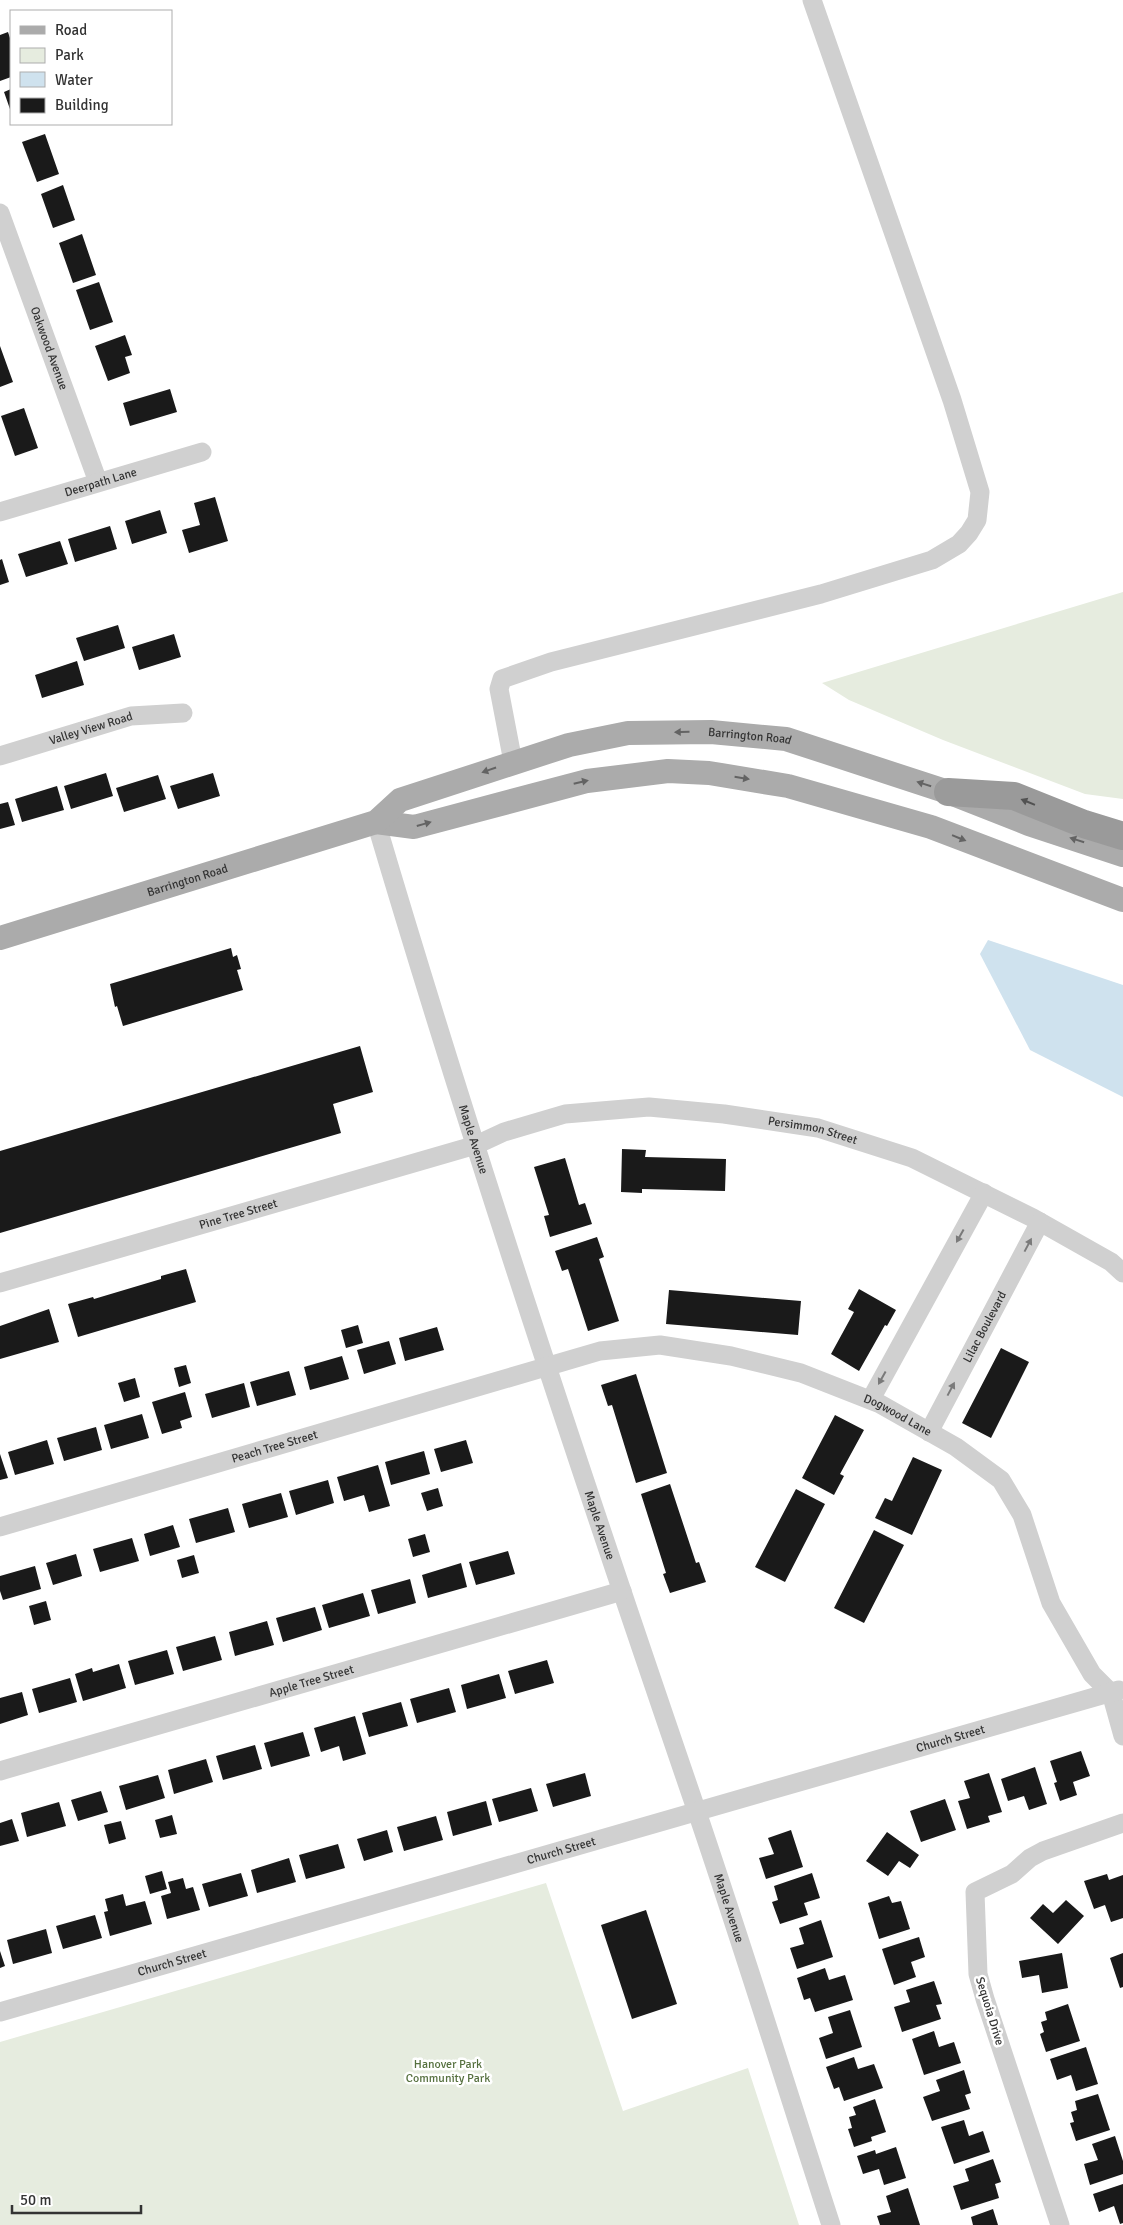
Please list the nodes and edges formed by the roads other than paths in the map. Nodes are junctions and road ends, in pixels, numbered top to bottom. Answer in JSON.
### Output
{"nodes":[{"id":1,"x":812,"y":0,"type":"edge"},
{"id":2,"x":0,"y":213,"type":"edge"},
{"id":3,"x":202,"y":452,"type":"dead end"},
{"id":4,"x":98,"y":482,"type":"junction"},
{"id":5,"x":0,"y":512,"type":"edge"},
{"id":6,"x":183,"y":713,"type":"dead end"},
{"id":7,"x":0,"y":756,"type":"edge"},
{"id":8,"x":513,"y":762,"type":"junction"},
{"id":9,"x":948,"y":792,"type":"junction"},
{"id":10,"x":376,"y":822,"type":"junction"},
{"id":11,"x":1123,"y":836,"type":"edge"},
{"id":12,"x":1123,"y":855,"type":"edge"},
{"id":13,"x":1123,"y":900,"type":"edge"},
{"id":14,"x":0,"y":938,"type":"edge"},
{"id":15,"x":476,"y":1145,"type":"junction"},
{"id":16,"x":984,"y":1193,"type":"junction"},
{"id":17,"x":1040,"y":1222,"type":"junction"},
{"id":18,"x":1123,"y":1273,"type":"edge"},
{"id":19,"x":0,"y":1283,"type":"edge"},
{"id":20,"x":548,"y":1366,"type":"junction"},
{"id":21,"x":871,"y":1399,"type":"junction"},
{"id":22,"x":928,"y":1432,"type":"junction"},
{"id":23,"x":0,"y":1527,"type":"edge"},
{"id":24,"x":622,"y":1591,"type":"junction"},
{"id":25,"x":1117,"y":1691,"type":"edge"},
{"id":26,"x":1123,"y":1736,"type":"edge"},
{"id":27,"x":0,"y":1771,"type":"edge"},
{"id":28,"x":697,"y":1811,"type":"junction"},
{"id":29,"x":1123,"y":1823,"type":"edge"},
{"id":30,"x":0,"y":2012,"type":"edge"},
{"id":31,"x":831,"y":2225,"type":"edge"},
{"id":32,"x":1060,"y":2225,"type":"edge"}],
"edges":[{"from":1,"to":8,"type":"street"},
{"from":2,"to":4,"type":"street","name":"Oakwood Avenue"},
{"from":3,"to":4,"type":"street","name":"Deerpath Lane"},
{"from":4,"to":5,"type":"street","name":"Deerpath Lane"},
{"from":6,"to":7,"type":"street","name":"Valley View Road"},
{"from":9,"to":8,"type":"main road","name":"Barrington Road","one_way":true},
{"from":8,"to":10,"type":"main road","name":"Barrington Road","one_way":true},
{"from":11,"to":9,"type":"highway","one_way":true},
{"from":12,"to":9,"type":"main road","name":"Barrington Road","one_way":true},
{"from":10,"to":13,"type":"main road","name":"Barrington Road","one_way":true},
{"from":10,"to":14,"type":"main road","name":"Barrington Road"},
{"from":10,"to":15,"type":"street","name":"Maple Avenue"},
{"from":15,"to":16,"type":"street","name":"Persimmon Street"},
{"from":15,"to":19,"type":"street","name":"Pine Tree Street"},
{"from":15,"to":20,"type":"street","name":"Maple Avenue"},
{"from":16,"to":17,"type":"street","name":"Persimmon Street"},
{"from":16,"to":21,"type":"street","one_way":true},
{"from":17,"to":18,"type":"street","name":"Persimmon Street"},
{"from":22,"to":17,"type":"street","name":"Lilac Boulevard","one_way":true},
{"from":20,"to":21,"type":"street","name":"Dogwood Lane"},
{"from":20,"to":23,"type":"street","name":"Peach Tree Street"},
{"from":20,"to":24,"type":"street","name":"Maple Avenue"},
{"from":21,"to":22,"type":"street","name":"Dogwood Lane"},
{"from":22,"to":25,"type":"street","name":"Dogwood Lane"},
{"from":24,"to":27,"type":"street","name":"Apple Tree Street"},
{"from":24,"to":28,"type":"street","name":"Maple Avenue"},
{"from":25,"to":26,"type":"street"},
{"from":25,"to":28,"type":"street","name":"Church Street"},
{"from":28,"to":30,"type":"street","name":"Church Street"},
{"from":28,"to":31,"type":"street","name":"Maple Avenue"},
{"from":29,"to":32,"type":"street","name":"Sequoia Drive"}]}
